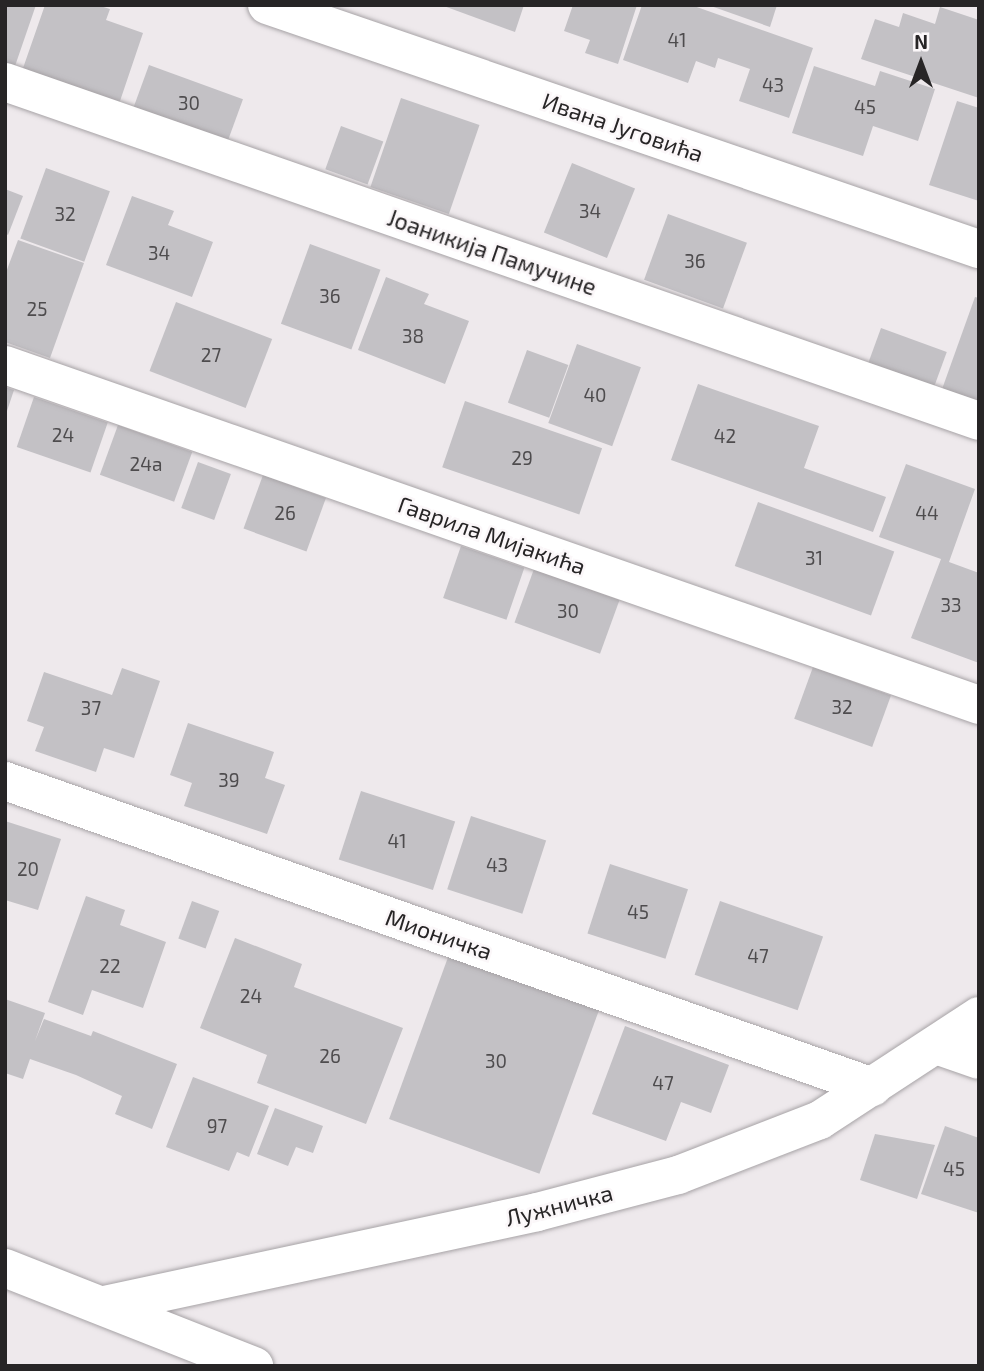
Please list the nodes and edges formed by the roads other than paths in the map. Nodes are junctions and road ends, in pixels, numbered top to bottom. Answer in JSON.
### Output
{"nodes":[{"id":1,"x":267,"y":5,"type":"edge"},
{"id":2,"x":5,"y":82,"type":"edge"},
{"id":3,"x":979,"y":249,"type":"edge"},
{"id":4,"x":5,"y":365,"type":"edge"},
{"id":5,"x":979,"y":421,"type":"edge"},
{"id":6,"x":979,"y":705,"type":"edge"},
{"id":7,"x":5,"y":781,"type":"edge"},
{"id":8,"x":979,"y":1016,"type":"edge"},
{"id":9,"x":939,"y":1046,"type":"junction"},
{"id":10,"x":979,"y":1060,"type":"edge"},
{"id":11,"x":873,"y":1087,"type":"junction"},
{"id":12,"x":5,"y":1268,"type":"edge"},
{"id":13,"x":104,"y":1305,"type":"junction"},
{"id":14,"x":254,"y":1366,"type":"edge"}],
"edges":[{"from":1,"to":3,"type":"street","name":"Ивана Југовића"},
{"from":2,"to":5,"type":"street","name":"Јоаникија Памучине"},
{"from":4,"to":6,"type":"street","name":"Гаврила Мијакића"},
{"from":7,"to":11,"type":"street","name":"Мионичка"},
{"from":8,"to":9,"type":"street","name":"Лужничка"},
{"from":9,"to":10,"type":"street"},
{"from":9,"to":11,"type":"street","name":"Лужничка"},
{"from":11,"to":13,"type":"street","name":"Лужничка"},
{"from":12,"to":13,"type":"street"},
{"from":13,"to":14,"type":"street"}]}
